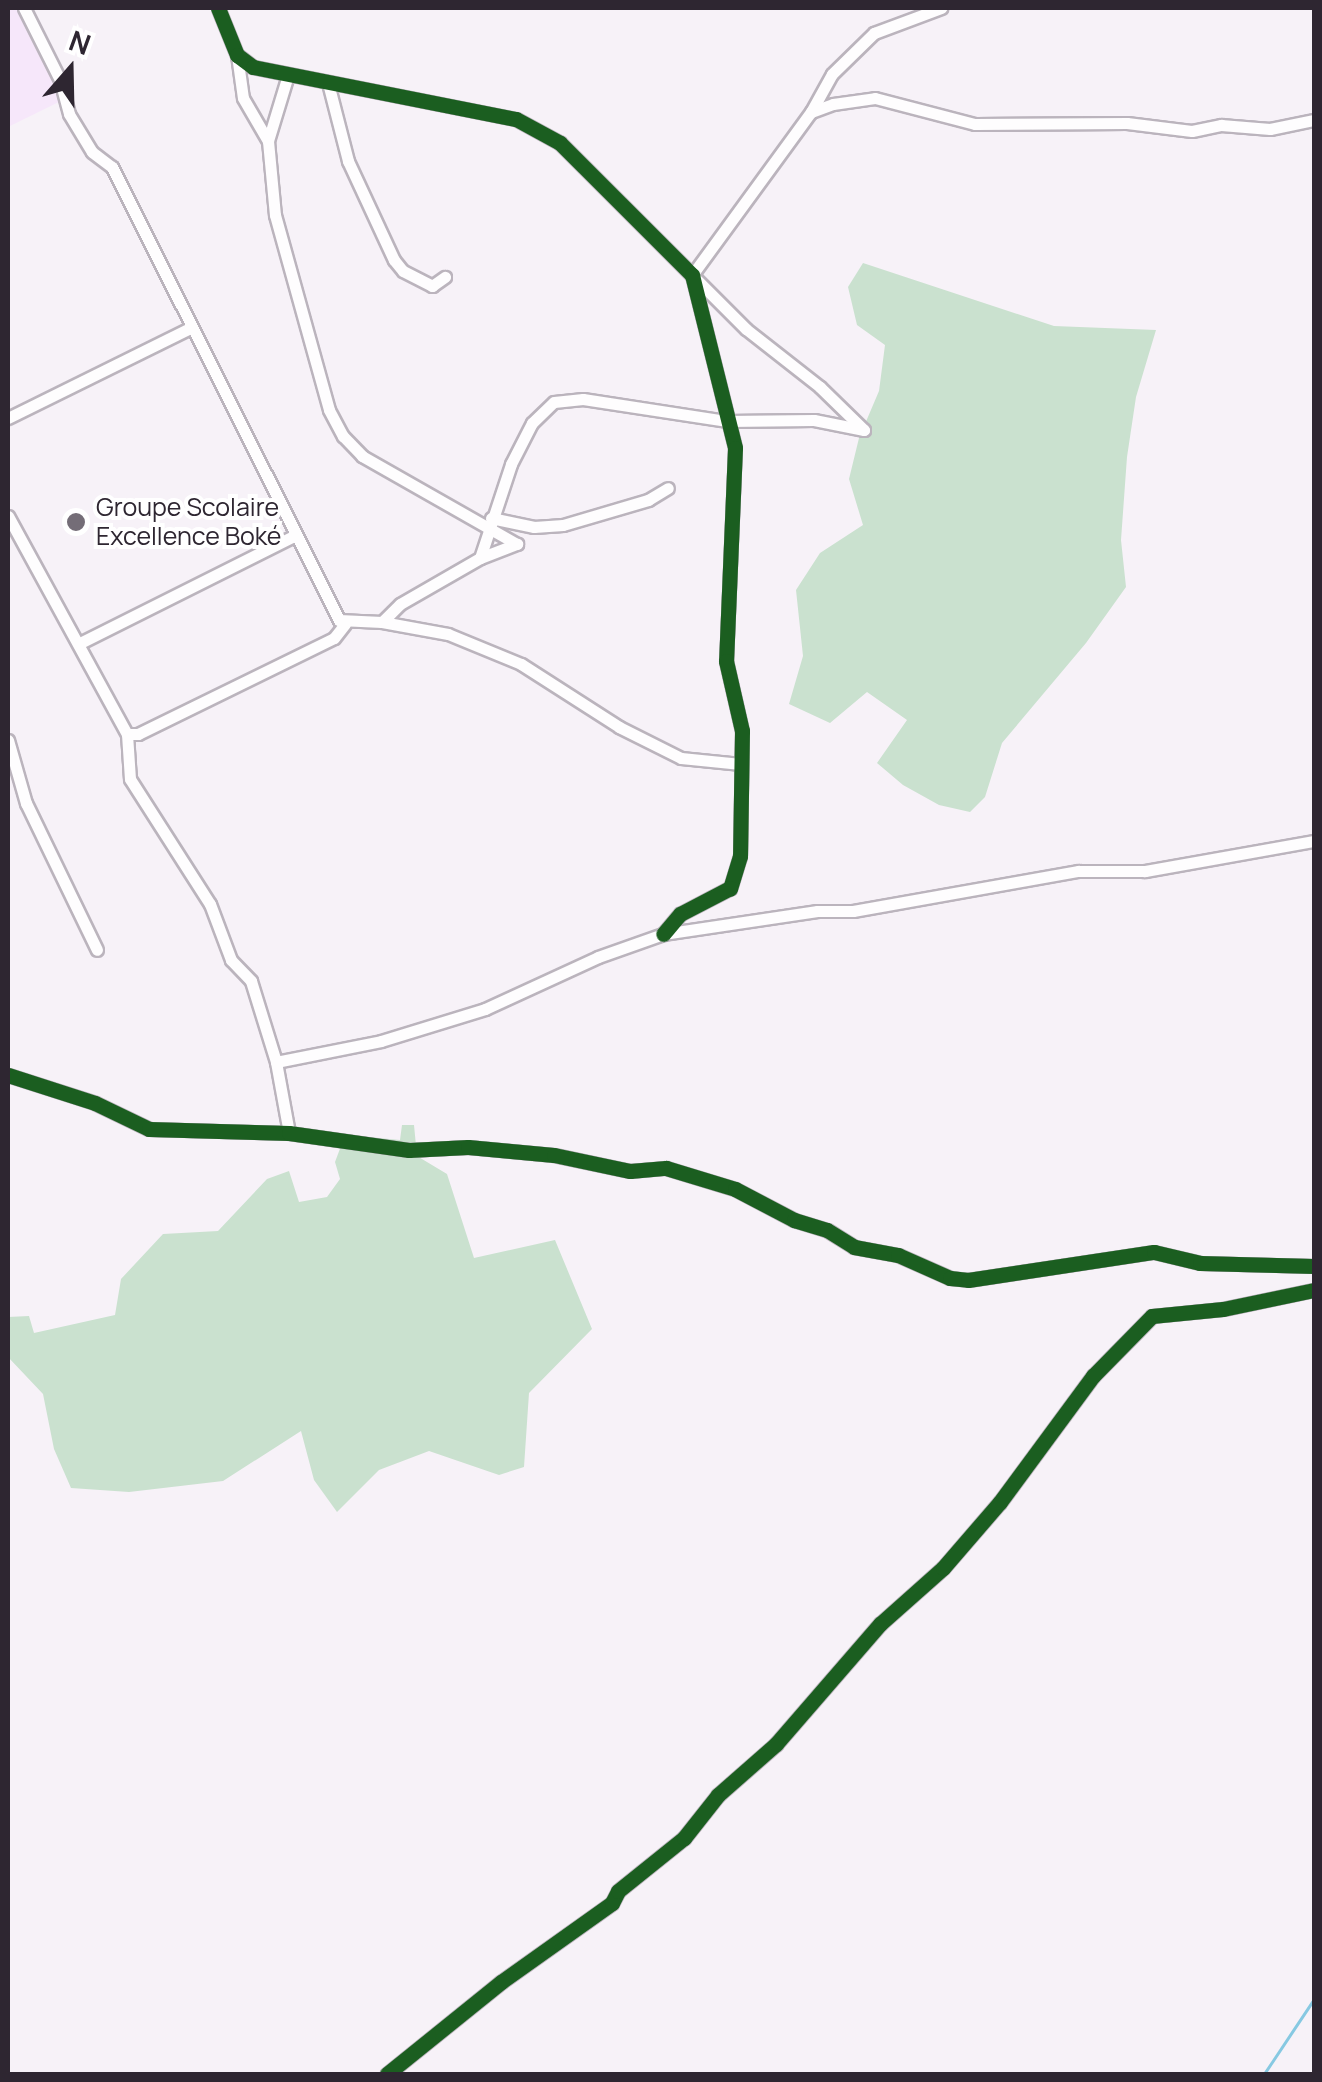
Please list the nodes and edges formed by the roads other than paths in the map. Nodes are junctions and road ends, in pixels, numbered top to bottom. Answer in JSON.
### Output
{"nodes":[{"id":1,"x":24,"y":8,"type":"edge"},
{"id":2,"x":218,"y":8,"type":"edge"},
{"id":3,"x":941,"y":8,"type":"edge"},
{"id":4,"x":237,"y":55,"type":"junction"},
{"id":5,"x":288,"y":75,"type":"junction"},
{"id":6,"x":328,"y":83,"type":"junction"},
{"id":7,"x":812,"y":112,"type":"junction"},
{"id":8,"x":1314,"y":120,"type":"edge"},
{"id":9,"x":268,"y":141,"type":"junction"},
{"id":10,"x":692,"y":276,"type":"junction"},
{"id":11,"x":445,"y":278,"type":"dead end"},
{"id":12,"x":192,"y":328,"type":"junction"},
{"id":13,"x":8,"y":418,"type":"edge"},
{"id":14,"x":727,"y":421,"type":"junction"},
{"id":15,"x":668,"y":488,"type":"dead end"},
{"id":16,"x":8,"y":516,"type":"edge"},
{"id":17,"x":490,"y":522,"type":"junction"},
{"id":18,"x":294,"y":536,"type":"junction"},
{"id":19,"x":480,"y":558,"type":"junction"},
{"id":20,"x":382,"y":622,"type":"junction"},
{"id":21,"x":345,"y":624,"type":"junction"},
{"id":22,"x":80,"y":642,"type":"junction"},
{"id":23,"x":127,"y":734,"type":"junction"},
{"id":24,"x":8,"y":740,"type":"edge"},
{"id":25,"x":740,"y":764,"type":"junction"},
{"id":26,"x":1314,"y":840,"type":"edge"},
{"id":27,"x":663,"y":934,"type":"junction"},
{"id":28,"x":97,"y":950,"type":"dead end"},
{"id":29,"x":276,"y":1062,"type":"junction"},
{"id":30,"x":8,"y":1075,"type":"edge"},
{"id":31,"x":289,"y":1133,"type":"junction"},
{"id":32,"x":1314,"y":1266,"type":"edge"},
{"id":33,"x":1314,"y":1290,"type":"edge"},
{"id":34,"x":387,"y":2074,"type":"edge"}],
"edges":[{"from":1,"to":12,"type":"street"},
{"from":2,"to":4,"type":"street"},
{"from":3,"to":7,"type":"street"},
{"from":4,"to":5,"type":"street"},
{"from":4,"to":9,"type":"street"},
{"from":5,"to":6,"type":"street"},
{"from":5,"to":9,"type":"street"},
{"from":6,"to":10,"type":"street"},
{"from":6,"to":11,"type":"street"},
{"from":7,"to":8,"type":"street"},
{"from":7,"to":10,"type":"street"},
{"from":9,"to":17,"type":"street"},
{"from":10,"to":14,"type":"street"},
{"from":10,"to":14,"type":"street"},
{"from":12,"to":13,"type":"street"},
{"from":12,"to":18,"type":"street"},
{"from":14,"to":17,"type":"street"},
{"from":14,"to":25,"type":"street"},
{"from":15,"to":17,"type":"street"},
{"from":16,"to":22,"type":"street"},
{"from":17,"to":19,"type":"street"},
{"from":17,"to":19,"type":"street"},
{"from":18,"to":21,"type":"street"},
{"from":18,"to":22,"type":"street"},
{"from":19,"to":20,"type":"street"},
{"from":20,"to":21,"type":"street"},
{"from":20,"to":25,"type":"street"},
{"from":21,"to":23,"type":"street"},
{"from":22,"to":23,"type":"street"},
{"from":23,"to":29,"type":"street"},
{"from":24,"to":28,"type":"street"},
{"from":25,"to":27,"type":"street"},
{"from":26,"to":27,"type":"street"},
{"from":27,"to":29,"type":"street"},
{"from":29,"to":31,"type":"street"},
{"from":30,"to":31,"type":"street"},
{"from":31,"to":32,"type":"street"},
{"from":33,"to":34,"type":"street"}]}
